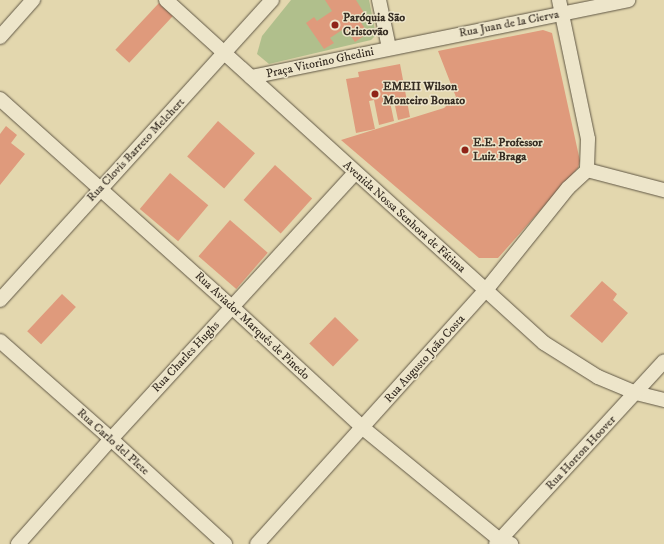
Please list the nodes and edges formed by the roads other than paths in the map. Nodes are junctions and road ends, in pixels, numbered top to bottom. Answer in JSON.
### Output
{"nodes":[{"id":1,"x":33,"y":0,"type":"edge"},
{"id":2,"x":166,"y":0,"type":"edge"},
{"id":3,"x":272,"y":0,"type":"edge"},
{"id":4,"x":379,"y":0,"type":"edge"},
{"id":5,"x":628,"y":0,"type":"edge"},
{"id":6,"x":560,"y":7,"type":"edge"},
{"id":7,"x":0,"y":37,"type":"edge"},
{"id":8,"x":389,"y":48,"type":"junction"},
{"id":9,"x":226,"y":54,"type":"junction"},
{"id":10,"x":251,"y":78,"type":"junction"},
{"id":11,"x":0,"y":99,"type":"edge"},
{"id":12,"x":587,"y":170,"type":"junction"},
{"id":13,"x":355,"y":173,"type":"junction"},
{"id":14,"x":99,"y":189,"type":"junction"},
{"id":15,"x":664,"y":190,"type":"edge"},
{"id":16,"x":486,"y":290,"type":"junction"},
{"id":17,"x":0,"y":300,"type":"edge"},
{"id":18,"x":232,"y":307,"type":"junction"},
{"id":19,"x":0,"y":341,"type":"edge"},
{"id":20,"x":664,"y":361,"type":"edge"},
{"id":21,"x":636,"y":393,"type":"junction"},
{"id":22,"x":664,"y":400,"type":"edge"},
{"id":23,"x":363,"y":428,"type":"junction"},
{"id":24,"x":111,"y":439,"type":"junction"},
{"id":25,"x":503,"y":543,"type":"edge"},
{"id":26,"x":18,"y":544,"type":"edge"},
{"id":27,"x":225,"y":544,"type":"edge"},
{"id":28,"x":257,"y":544,"type":"edge"}],
"edges":[{"from":1,"to":7,"type":"street"},
{"from":2,"to":9,"type":"street","name":"Avenida Nossa Senhora de Fátima"},
{"from":3,"to":9,"type":"street","name":"Rua Clovis Barreto Melchert"},
{"from":4,"to":8,"type":"street"},
{"from":5,"to":6,"type":"street","name":"Rua Juan de la Cierva"},
{"from":6,"to":8,"type":"street","name":"Rua Juan de la Cierva"},
{"from":6,"to":12,"type":"street"},
{"from":8,"to":10,"type":"street","name":"Praça Vitorino Ghedini"},
{"from":9,"to":10,"type":"street","name":"Avenida Nossa Senhora de Fátima"},
{"from":9,"to":14,"type":"street","name":"Rua Clovis Barreto Melchert"},
{"from":10,"to":13,"type":"street","name":"Avenida Nossa Senhora de Fátima"},
{"from":11,"to":14,"type":"street","name":"Rua Aviador Marquês de Pinedo"},
{"from":12,"to":15,"type":"street"},
{"from":12,"to":16,"type":"street","name":"Rua Augusto João Costa"},
{"from":13,"to":16,"type":"street","name":"Avenida Nossa Senhora de Fátima"},
{"from":13,"to":18,"type":"street","name":"Rua Charles Hughs"},
{"from":14,"to":17,"type":"street","name":"Rua Clovis Barreto Melchert"},
{"from":14,"to":18,"type":"street","name":"Rua Aviador Marquês de Pinedo"},
{"from":16,"to":21,"type":"street","name":"Avenida Nossa Senhora de Fátima"},
{"from":16,"to":23,"type":"street","name":"Rua Augusto João Costa"},
{"from":18,"to":23,"type":"street","name":"Rua Aviador Marquês de Pinedo"},
{"from":18,"to":24,"type":"street","name":"Rua Charles Hughs"},
{"from":19,"to":24,"type":"street","name":"Rua Carlo del Plete"},
{"from":20,"to":21,"type":"street","name":"Rua Horton Hoover"},
{"from":21,"to":22,"type":"street","name":"Avenida Nossa Senhora de Fátima"},
{"from":21,"to":25,"type":"street","name":"Rua Horton Hoover"},
{"from":23,"to":25,"type":"street","name":"Rua Aviador Marquês de Pinedo"},
{"from":23,"to":28,"type":"street","name":"Rua Augusto João Costa"},
{"from":24,"to":26,"type":"street","name":"Rua Charles Hughs"},
{"from":24,"to":27,"type":"street","name":"Rua Carlo del Plete"}]}
